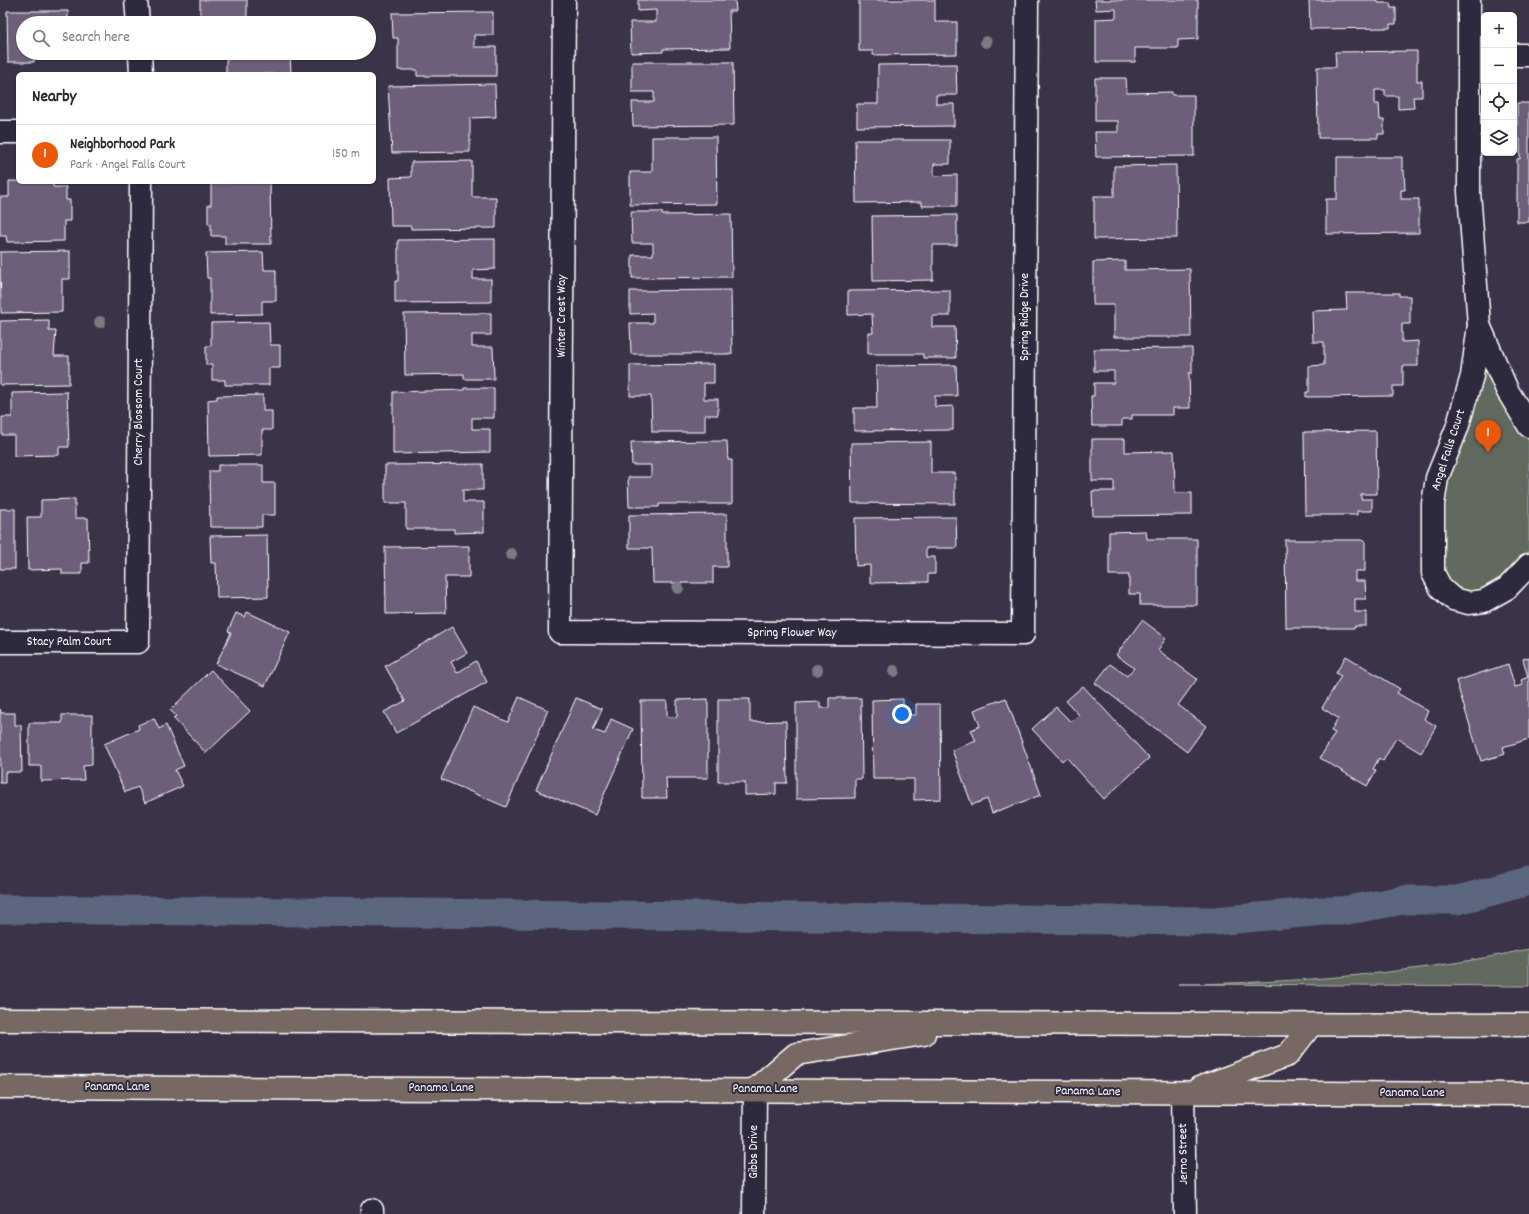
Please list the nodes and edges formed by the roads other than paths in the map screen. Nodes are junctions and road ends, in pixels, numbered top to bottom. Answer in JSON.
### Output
{"nodes":[{"id":1,"x":136,"y":0,"type":"edge"},
{"id":2,"x":564,"y":0,"type":"edge"},
{"id":3,"x":1027,"y":0,"type":"edge"},
{"id":4,"x":1469,"y":0,"type":"edge"},
{"id":5,"x":137,"y":16,"type":"edge"},
{"id":6,"x":1477,"y":55,"type":"edge"},
{"id":7,"x":1517,"y":55,"type":"edge"},
{"id":8,"x":1529,"y":55,"type":"edge"},
{"id":9,"x":140,"y":60,"type":"edge"},
{"id":10,"x":141,"y":72,"type":"edge"},
{"id":11,"x":0,"y":132,"type":"edge"},
{"id":12,"x":16,"y":132,"type":"edge"},
{"id":13,"x":141,"y":184,"type":"edge"},
{"id":14,"x":1479,"y":325,"type":"junction"},
{"id":15,"x":1529,"y":426,"type":"edge"},
{"id":16,"x":1529,"y":565,"type":"edge"},
{"id":17,"x":560,"y":632,"type":"joint"},
{"id":18,"x":1023,"y":634,"type":"joint"},
{"id":19,"x":0,"y":642,"type":"edge"},
{"id":20,"x":138,"y":642,"type":"joint"},
{"id":21,"x":0,"y":1020,"type":"edge"},
{"id":22,"x":991,"y":1024,"type":"junction"},
{"id":23,"x":1310,"y":1025,"type":"junction"},
{"id":24,"x":1529,"y":1025,"type":"edge"},
{"id":25,"x":0,"y":1087,"type":"edge"},
{"id":26,"x":755,"y":1089,"type":"junction"},
{"id":27,"x":1183,"y":1093,"type":"junction"},
{"id":28,"x":1529,"y":1094,"type":"edge"},
{"id":29,"x":754,"y":1214,"type":"edge"},
{"id":30,"x":1184,"y":1214,"type":"edge"}],
"edges":[{"from":1,"to":5,"type":"street"},
{"from":2,"to":17,"type":"street","name":"Winter Crest Way"},
{"from":3,"to":18,"type":"street","name":"Spring Ridge Drive"},
{"from":4,"to":6,"type":"street","name":"Angel Falls Court"},
{"from":6,"to":14,"type":"street","name":"Angel Falls Court"},
{"from":7,"to":8,"type":"street"},
{"from":9,"to":10,"type":"street"},
{"from":11,"to":12,"type":"street"},
{"from":13,"to":20,"type":"street","name":"Cherry Blossom Court"},
{"from":14,"to":15,"type":"street","name":"Angel Falls Court"},
{"from":14,"to":16,"type":"street","name":"Angel Falls Court"},
{"from":17,"to":18,"type":"street","name":"Spring Flower Way"},
{"from":19,"to":20,"type":"street","name":"Stacy Palm Court"},
{"from":21,"to":22,"type":"main road"},
{"from":22,"to":23,"type":"main road"},
{"from":22,"to":26,"type":"main road"},
{"from":23,"to":24,"type":"main road"},
{"from":23,"to":27,"type":"main road"},
{"from":25,"to":26,"type":"main road","name":"Panama Lane"},
{"from":26,"to":27,"type":"main road","name":"Panama Lane"},
{"from":26,"to":29,"type":"street","name":"Gibbs Drive"},
{"from":27,"to":28,"type":"main road","name":"Panama Lane"},
{"from":27,"to":30,"type":"street","name":"Jerno Street"}]}
